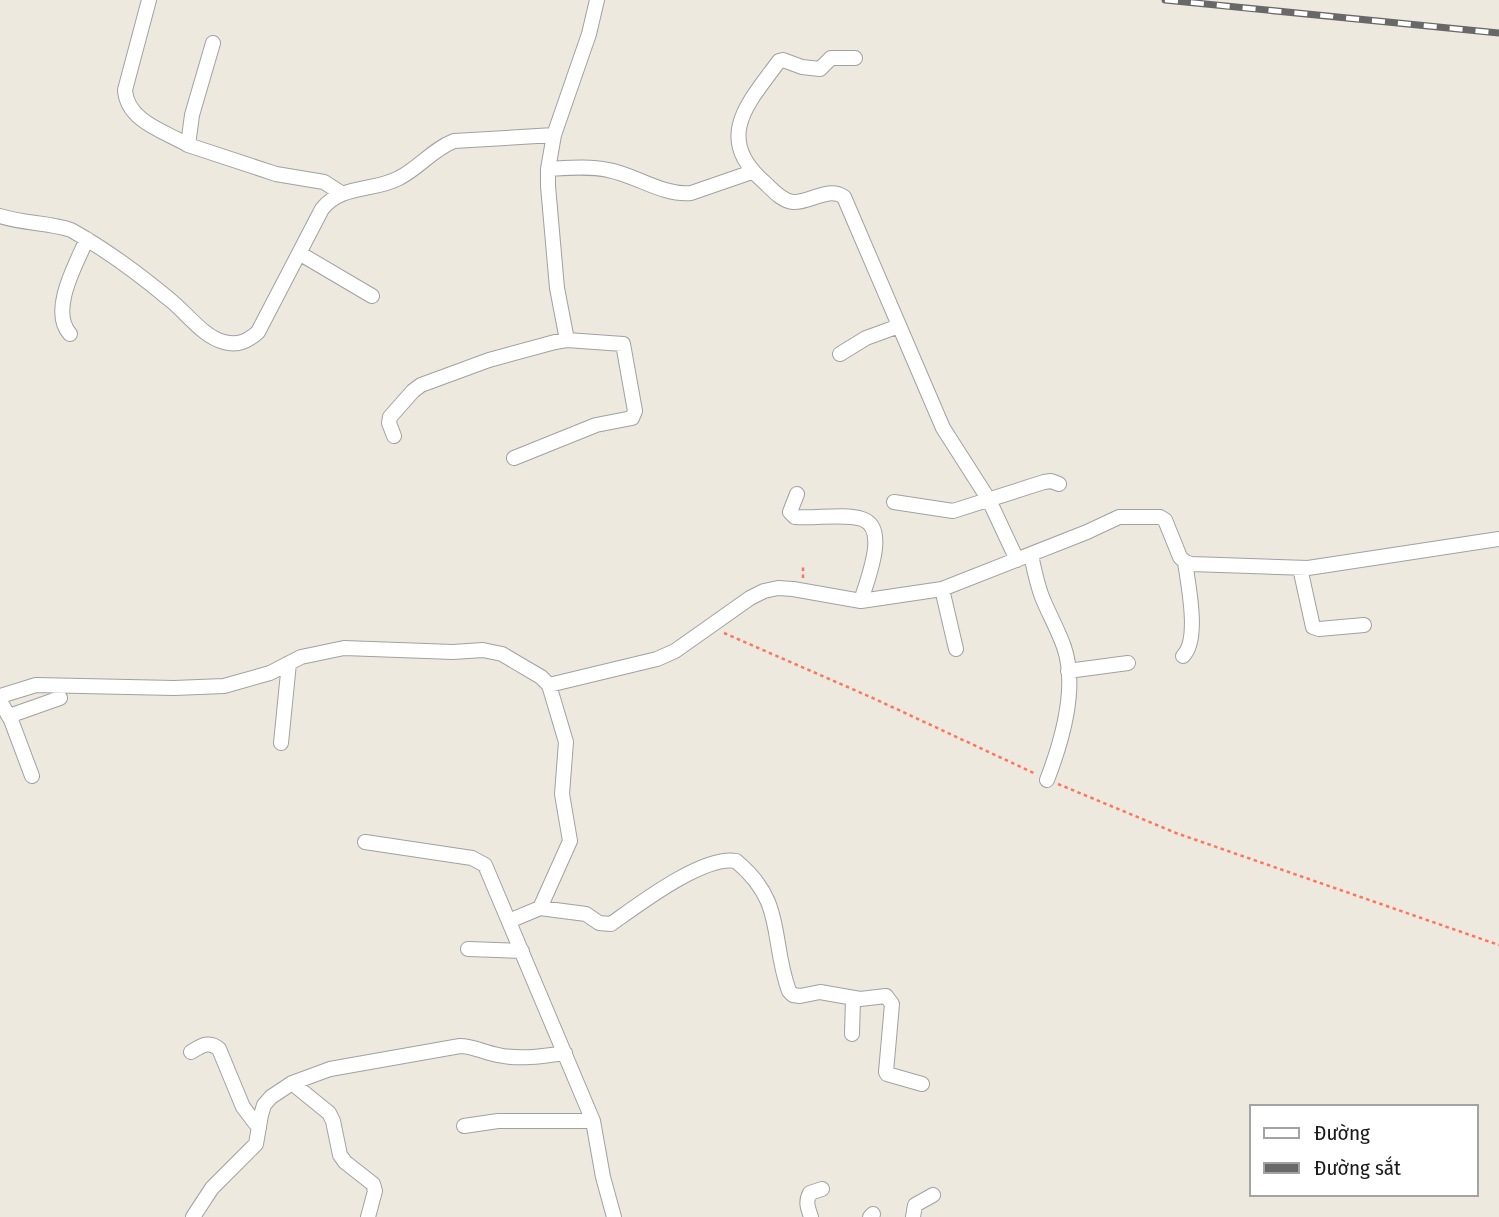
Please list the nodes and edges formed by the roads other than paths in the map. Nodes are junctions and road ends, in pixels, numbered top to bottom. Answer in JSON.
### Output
{"nodes":[{"id":1,"x":149,"y":0,"type":"edge"},
{"id":2,"x":597,"y":0,"type":"edge"},
{"id":3,"x":213,"y":43,"type":"dead end"},
{"id":4,"x":855,"y":58,"type":"dead end"},
{"id":5,"x":554,"y":135,"type":"junction"},
{"id":6,"x":188,"y":145,"type":"junction"},
{"id":7,"x":548,"y":169,"type":"junction"},
{"id":8,"x":752,"y":172,"type":"junction"},
{"id":9,"x":341,"y":193,"type":"junction"},
{"id":10,"x":2,"y":216,"type":"edge"},
{"id":11,"x":0,"y":232,"type":"edge"},
{"id":12,"x":87,"y":239,"type":"junction"},
{"id":13,"x":299,"y":253,"type":"junction"},
{"id":14,"x":372,"y":296,"type":"dead end"},
{"id":15,"x":899,"y":326,"type":"junction"},
{"id":16,"x":70,"y":334,"type":"dead end"},
{"id":17,"x":567,"y":340,"type":"junction"},
{"id":18,"x":840,"y":354,"type":"dead end"},
{"id":19,"x":394,"y":436,"type":"dead end"},
{"id":20,"x":514,"y":458,"type":"dead end"},
{"id":21,"x":1059,"y":484,"type":"dead end"},
{"id":22,"x":797,"y":494,"type":"dead end"},
{"id":23,"x":989,"y":500,"type":"junction"},
{"id":24,"x":894,"y":502,"type":"dead end"},
{"id":25,"x":1499,"y":539,"type":"edge"},
{"id":26,"x":1024,"y":558,"type":"junction"},
{"id":27,"x":1185,"y":562,"type":"junction"},
{"id":28,"x":1300,"y":568,"type":"junction"},
{"id":29,"x":942,"y":589,"type":"junction"},
{"id":30,"x":861,"y":601,"type":"junction"},
{"id":31,"x":1364,"y":625,"type":"dead end"},
{"id":32,"x":956,"y":649,"type":"dead end"},
{"id":33,"x":1182,"y":656,"type":"dead end"},
{"id":34,"x":289,"y":663,"type":"junction"},
{"id":35,"x":1128,"y":663,"type":"dead end"},
{"id":36,"x":1068,"y":671,"type":"junction"},
{"id":37,"x":549,"y":685,"type":"junction"},
{"id":38,"x":60,"y":698,"type":"dead end"},
{"id":39,"x":0,"y":699,"type":"edge"},
{"id":40,"x":9,"y":716,"type":"junction"},
{"id":41,"x":281,"y":743,"type":"dead end"},
{"id":42,"x":32,"y":776,"type":"dead end"},
{"id":43,"x":1047,"y":780,"type":"road end"},
{"id":44,"x":365,"y":842,"type":"dead end"},
{"id":45,"x":540,"y":908,"type":"junction"},
{"id":46,"x":509,"y":921,"type":"junction"},
{"id":47,"x":468,"y":949,"type":"dead end"},
{"id":48,"x":522,"y":951,"type":"junction"},
{"id":49,"x":853,"y":999,"type":"junction"},
{"id":50,"x":852,"y":1034,"type":"dead end"},
{"id":51,"x":191,"y":1052,"type":"dead end"},
{"id":52,"x":565,"y":1053,"type":"junction"},
{"id":53,"x":292,"y":1083,"type":"junction"},
{"id":54,"x":922,"y":1084,"type":"dead end"},
{"id":55,"x":593,"y":1121,"type":"junction"},
{"id":56,"x":464,"y":1126,"type":"dead end"},
{"id":57,"x":259,"y":1128,"type":"junction"},
{"id":58,"x":822,"y":1189,"type":"dead end"},
{"id":59,"x":933,"y":1195,"type":"dead end"},
{"id":60,"x":611,"y":1208,"type":"edge"},
{"id":61,"x":193,"y":1217,"type":"edge"},
{"id":62,"x":368,"y":1217,"type":"edge"},
{"id":63,"x":811,"y":1217,"type":"edge"},
{"id":64,"x":913,"y":1217,"type":"edge"}],
"edges":[{"from":1,"to":6,"type":"street"},
{"from":2,"to":5,"type":"street"},
{"from":3,"to":6,"type":"street"},
{"from":4,"to":8,"type":"street"},
{"from":5,"to":7,"type":"street"},
{"from":5,"to":9,"type":"street"},
{"from":6,"to":9,"type":"street"},
{"from":7,"to":8,"type":"street"},
{"from":7,"to":17,"type":"street"},
{"from":8,"to":15,"type":"street"},
{"from":9,"to":13,"type":"street"},
{"from":10,"to":11,"type":"street"},
{"from":10,"to":12,"type":"street"},
{"from":12,"to":13,"type":"street"},
{"from":12,"to":16,"type":"street"},
{"from":13,"to":14,"type":"street"},
{"from":15,"to":18,"type":"street"},
{"from":15,"to":23,"type":"street"},
{"from":17,"to":19,"type":"street"},
{"from":17,"to":20,"type":"street"},
{"from":21,"to":23,"type":"street"},
{"from":22,"to":30,"type":"street"},
{"from":23,"to":24,"type":"street"},
{"from":23,"to":26,"type":"street"},
{"from":25,"to":28,"type":"street"},
{"from":26,"to":27,"type":"street"},
{"from":26,"to":29,"type":"street"},
{"from":26,"to":36,"type":"street"},
{"from":27,"to":28,"type":"street"},
{"from":27,"to":33,"type":"street"},
{"from":28,"to":31,"type":"street"},
{"from":29,"to":30,"type":"street"},
{"from":29,"to":32,"type":"street"},
{"from":30,"to":37,"type":"street"},
{"from":34,"to":37,"type":"street"},
{"from":34,"to":39,"type":"street"},
{"from":34,"to":41,"type":"street"},
{"from":35,"to":36,"type":"street"},
{"from":36,"to":43,"type":"street"},
{"from":37,"to":45,"type":"street"},
{"from":38,"to":40,"type":"street"},
{"from":39,"to":40,"type":"street"},
{"from":40,"to":42,"type":"street"},
{"from":44,"to":46,"type":"street"},
{"from":45,"to":46,"type":"street"},
{"from":45,"to":49,"type":"street"},
{"from":46,"to":48,"type":"street"},
{"from":47,"to":48,"type":"street"},
{"from":48,"to":52,"type":"street"},
{"from":49,"to":50,"type":"street"},
{"from":49,"to":54,"type":"street"},
{"from":51,"to":57,"type":"street"},
{"from":52,"to":53,"type":"street"},
{"from":52,"to":55,"type":"street"},
{"from":53,"to":57,"type":"street"},
{"from":53,"to":62,"type":"street"},
{"from":55,"to":56,"type":"street"},
{"from":55,"to":60,"type":"street"},
{"from":57,"to":61,"type":"street"},
{"from":58,"to":63,"type":"street"},
{"from":59,"to":64,"type":"street"}]}
